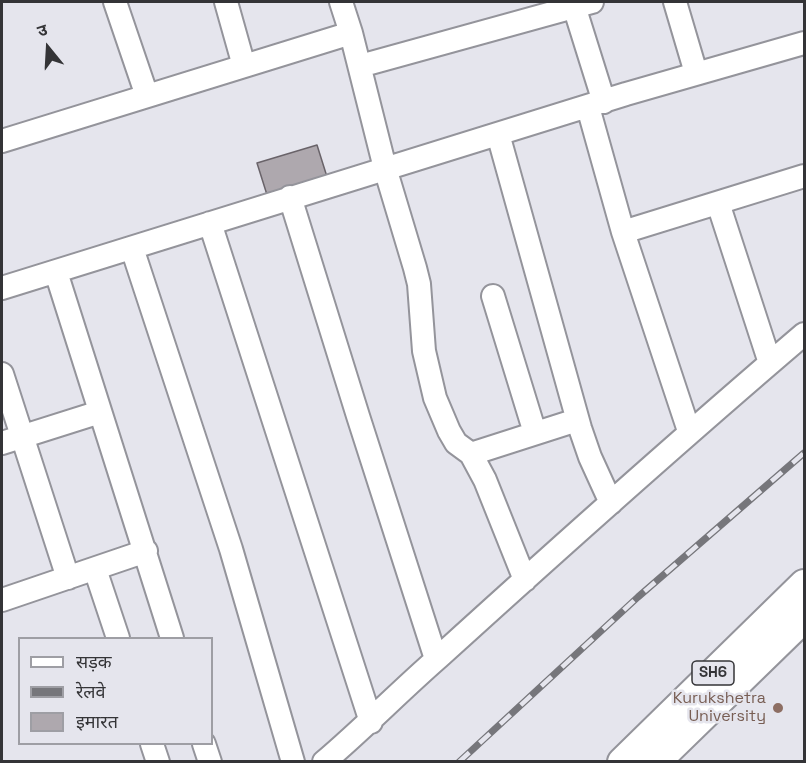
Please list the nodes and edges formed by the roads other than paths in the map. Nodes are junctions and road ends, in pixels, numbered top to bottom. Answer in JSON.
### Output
{"nodes":[{"id":1,"x":115,"y":2,"type":"edge"},
{"id":2,"x":226,"y":2,"type":"edge"},
{"id":3,"x":341,"y":2,"type":"edge"},
{"id":4,"x":675,"y":2,"type":"edge"},
{"id":5,"x":583,"y":4,"type":"edge"},
{"id":6,"x":351,"y":33,"type":"junction"},
{"id":7,"x":803,"y":47,"type":"edge"},
{"id":8,"x":244,"y":66,"type":"junction"},
{"id":9,"x":360,"y":66,"type":"junction"},
{"id":10,"x":696,"y":73,"type":"junction"},
{"id":11,"x":147,"y":96,"type":"junction"},
{"id":12,"x":596,"y":104,"type":"junction"},
{"id":13,"x":498,"y":134,"type":"junction"},
{"id":14,"x":2,"y":141,"type":"edge"},
{"id":15,"x":385,"y":168,"type":"junction"},
{"id":16,"x":804,"y":176,"type":"edge"},
{"id":17,"x":291,"y":197,"type":"junction"},
{"id":18,"x":718,"y":203,"type":"junction"},
{"id":19,"x":210,"y":223,"type":"junction"},
{"id":20,"x":623,"y":232,"type":"junction"},
{"id":21,"x":132,"y":248,"type":"junction"},
{"id":22,"x":56,"y":272,"type":"junction"},
{"id":23,"x":2,"y":288,"type":"edge"},
{"id":24,"x":493,"y":296,"type":"dead end"},
{"id":25,"x":804,"y":334,"type":"edge"},
{"id":26,"x":770,"y":363,"type":"junction"},
{"id":27,"x":2,"y":374,"type":"edge"},
{"id":28,"x":100,"y":412,"type":"junction"},
{"id":29,"x":577,"y":420,"type":"junction"},
{"id":30,"x":689,"y":432,"type":"junction"},
{"id":31,"x":535,"y":433,"type":"junction"},
{"id":32,"x":11,"y":440,"type":"edge"},
{"id":33,"x":471,"y":454,"type":"junction"},
{"id":34,"x":611,"y":503,"type":"junction"},
{"id":35,"x":146,"y":551,"type":"junction"},
{"id":36,"x":95,"y":569,"type":"junction"},
{"id":37,"x":68,"y":578,"type":"junction"},
{"id":38,"x":525,"y":580,"type":"junction"},
{"id":39,"x":804,"y":584,"type":"edge"},
{"id":40,"x":2,"y":600,"type":"edge"},
{"id":41,"x":804,"y":618,"type":"edge"},
{"id":42,"x":117,"y":637,"type":"edge"},
{"id":43,"x":171,"y":637,"type":"edge"},
{"id":44,"x":436,"y":659,"type":"junction"},
{"id":45,"x":371,"y":722,"type":"junction"},
{"id":46,"x":152,"y":745,"type":"edge"},
{"id":47,"x":204,"y":745,"type":"edge"},
{"id":48,"x":158,"y":762,"type":"edge"},
{"id":49,"x":210,"y":762,"type":"edge"},
{"id":50,"x":293,"y":762,"type":"edge"},
{"id":51,"x":324,"y":762,"type":"edge"},
{"id":52,"x":622,"y":762,"type":"edge"},
{"id":53,"x":656,"y":762,"type":"edge"}],
"edges":[{"from":1,"to":11,"type":"street"},
{"from":2,"to":8,"type":"street"},
{"from":3,"to":6,"type":"street"},
{"from":4,"to":10,"type":"street"},
{"from":5,"to":9,"type":"street"},
{"from":5,"to":12,"type":"street"},
{"from":6,"to":8,"type":"street"},
{"from":6,"to":9,"type":"street"},
{"from":7,"to":10,"type":"street"},
{"from":8,"to":11,"type":"street"},
{"from":9,"to":15,"type":"street"},
{"from":10,"to":12,"type":"street"},
{"from":11,"to":14,"type":"street"},
{"from":12,"to":13,"type":"street"},
{"from":12,"to":20,"type":"street"},
{"from":13,"to":15,"type":"street"},
{"from":13,"to":29,"type":"street"},
{"from":15,"to":17,"type":"street"},
{"from":15,"to":33,"type":"street"},
{"from":16,"to":18,"type":"street"},
{"from":17,"to":19,"type":"street"},
{"from":17,"to":44,"type":"street"},
{"from":18,"to":20,"type":"street"},
{"from":18,"to":26,"type":"street"},
{"from":19,"to":21,"type":"street"},
{"from":19,"to":45,"type":"street"},
{"from":20,"to":30,"type":"street"},
{"from":21,"to":22,"type":"street"},
{"from":21,"to":50,"type":"street"},
{"from":22,"to":23,"type":"street"},
{"from":22,"to":28,"type":"street"},
{"from":24,"to":31,"type":"street"},
{"from":25,"to":26,"type":"street"},
{"from":26,"to":30,"type":"street"},
{"from":27,"to":32,"type":"street"},
{"from":28,"to":32,"type":"street"},
{"from":28,"to":35,"type":"street"},
{"from":29,"to":31,"type":"street"},
{"from":29,"to":34,"type":"street"},
{"from":30,"to":34,"type":"street"},
{"from":31,"to":33,"type":"street"},
{"from":32,"to":37,"type":"street"},
{"from":33,"to":38,"type":"street"},
{"from":34,"to":38,"type":"street"},
{"from":35,"to":36,"type":"street"},
{"from":35,"to":43,"type":"street"},
{"from":36,"to":37,"type":"street"},
{"from":36,"to":42,"type":"street"},
{"from":37,"to":40,"type":"street"},
{"from":38,"to":44,"type":"street"},
{"from":39,"to":52,"type":"main road","number":"SH6"},
{"from":41,"to":53,"type":"main road","number":"SH6"},
{"from":44,"to":45,"type":"street"},
{"from":45,"to":51,"type":"street"},
{"from":46,"to":48,"type":"street"},
{"from":47,"to":49,"type":"street"}]}
